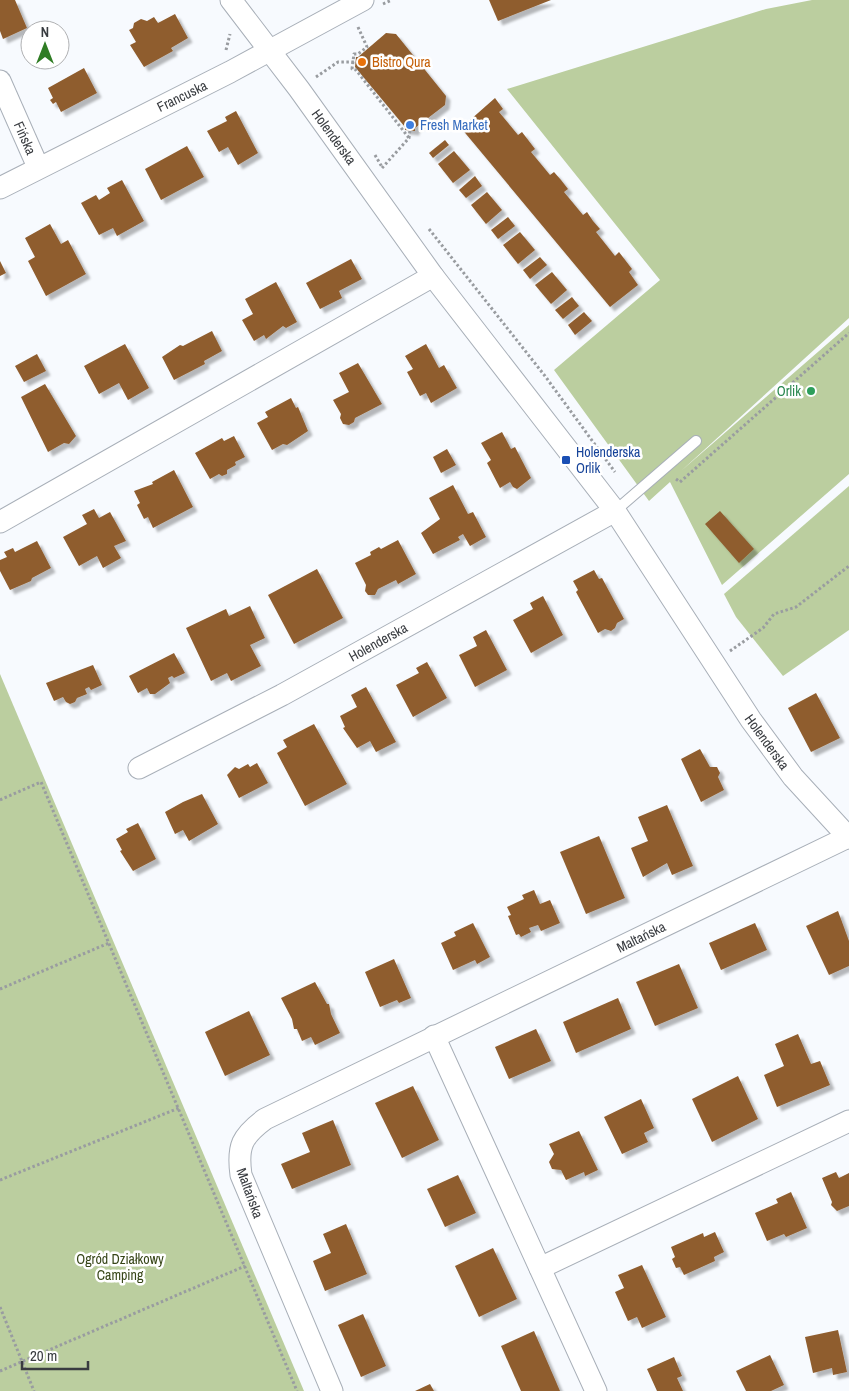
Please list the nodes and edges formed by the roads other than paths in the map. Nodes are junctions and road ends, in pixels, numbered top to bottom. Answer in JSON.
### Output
{"nodes":[{"id":1,"x":231,"y":0,"type":"edge"},
{"id":2,"x":363,"y":0,"type":"edge"},
{"id":3,"x":268,"y":50,"type":"junction"},
{"id":4,"x":0,"y":81,"type":"edge"},
{"id":5,"x":38,"y":167,"type":"junction"},
{"id":6,"x":0,"y":188,"type":"edge"},
{"id":7,"x":434,"y":276,"type":"junction"},
{"id":8,"x":696,"y":441,"type":"dead end"},
{"id":9,"x":615,"y":511,"type":"junction"},
{"id":10,"x":0,"y":522,"type":"edge"},
{"id":11,"x":139,"y":768,"type":"dead end"},
{"id":12,"x":849,"y":838,"type":"edge"},
{"id":13,"x":434,"y":1036,"type":"junction"},
{"id":14,"x":849,"y":1121,"type":"edge"},
{"id":15,"x":540,"y":1268,"type":"junction"},
{"id":16,"x":332,"y":1391,"type":"edge"},
{"id":17,"x":596,"y":1391,"type":"edge"}],
"edges":[{"from":1,"to":3,"type":"street","name":"Holenderska"},
{"from":2,"to":3,"type":"street","name":"Francuska"},
{"from":3,"to":5,"type":"street","name":"Francuska"},
{"from":3,"to":7,"type":"street","name":"Holenderska"},
{"from":4,"to":5,"type":"street","name":"Fińska"},
{"from":5,"to":6,"type":"street","name":"Francuska"},
{"from":7,"to":9,"type":"street","name":"Holenderska"},
{"from":7,"to":10,"type":"street"},
{"from":8,"to":9,"type":"lane"},
{"from":9,"to":11,"type":"street","name":"Holenderska"},
{"from":9,"to":12,"type":"street","name":"Holenderska"},
{"from":12,"to":13,"type":"street","name":"Maltańska"},
{"from":13,"to":15,"type":"street"},
{"from":13,"to":16,"type":"street","name":"Maltańska"},
{"from":14,"to":15,"type":"street"},
{"from":15,"to":17,"type":"street"}]}
